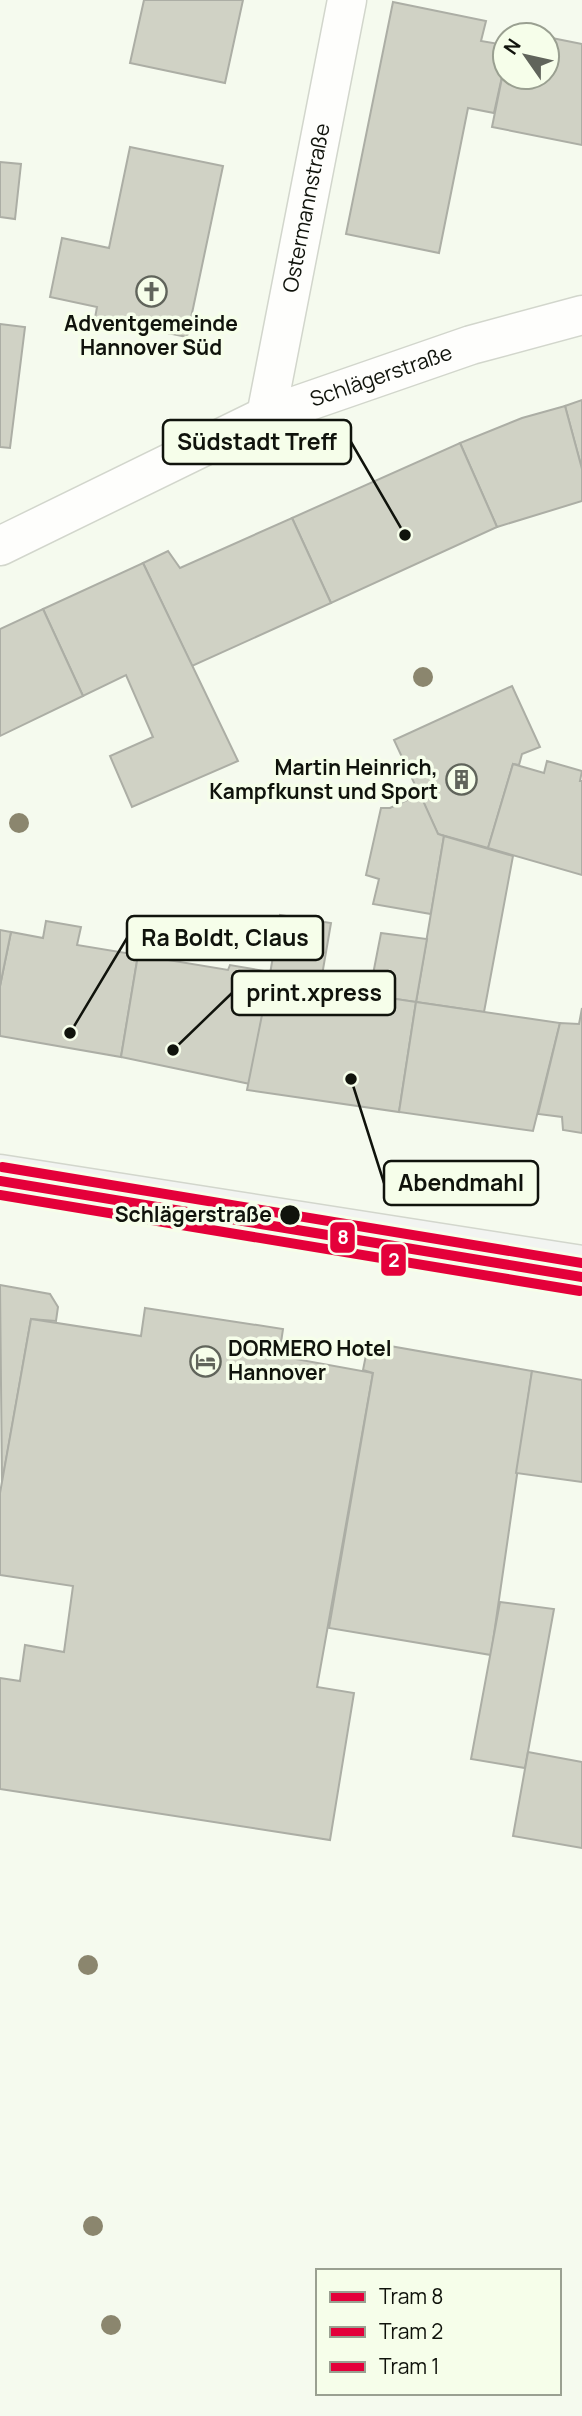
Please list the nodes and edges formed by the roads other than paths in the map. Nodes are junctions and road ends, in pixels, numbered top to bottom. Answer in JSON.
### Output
{"nodes":[{"id":1,"x":347,"y":0,"type":"edge"},
{"id":2,"x":582,"y":315,"type":"edge"},
{"id":3,"x":266,"y":416,"type":"junction"},
{"id":4,"x":0,"y":546,"type":"edge"},
{"id":5,"x":0,"y":1174,"type":"edge"},
{"id":6,"x":582,"y":1265,"type":"edge"}],
"edges":[{"from":1,"to":3,"type":"street","name":"Ostermannstraße"},
{"from":2,"to":3,"type":"street","name":"Schlägerstraße"},
{"from":3,"to":4,"type":"street","name":"Schlägerstraße"},
{"from":5,"to":6,"type":"main road"}]}
